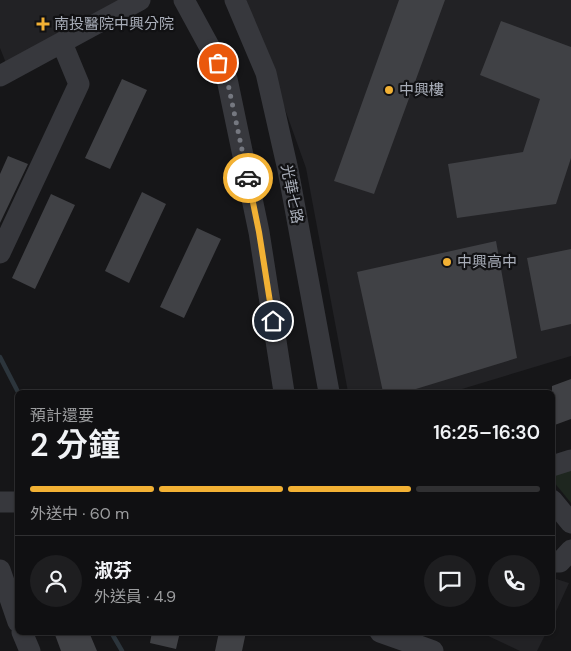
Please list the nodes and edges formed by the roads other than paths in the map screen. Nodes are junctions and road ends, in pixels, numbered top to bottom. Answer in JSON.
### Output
{"nodes":[{"id":1,"x":140,"y":0,"type":"edge"},
{"id":2,"x":184,"y":0,"type":"edge"},
{"id":3,"x":236,"y":0,"type":"edge"},
{"id":4,"x":62,"y":43,"type":"junction"},
{"id":5,"x":0,"y":76,"type":"edge"},
{"id":6,"x":0,"y":253,"type":"edge"},
{"id":7,"x":284,"y":390,"type":"edge"},
{"id":8,"x":329,"y":390,"type":"edge"},
{"id":9,"x":571,"y":460,"type":"edge"},
{"id":10,"x":555,"y":465,"type":"edge"},
{"id":11,"x":0,"y":502,"type":"edge"},
{"id":12,"x":15,"y":502,"type":"edge"},
{"id":13,"x":555,"y":504,"type":"edge"},
{"id":14,"x":571,"y":524,"type":"edge"},
{"id":15,"x":571,"y":550,"type":"edge"},
{"id":16,"x":555,"y":562,"type":"edge"},
{"id":17,"x":0,"y":570,"type":"edge"},
{"id":18,"x":15,"y":613,"type":"edge"},
{"id":19,"x":23,"y":635,"type":"edge"},
{"id":20,"x":388,"y":635,"type":"edge"},
{"id":21,"x":30,"y":651,"type":"edge"},
{"id":22,"x":432,"y":651,"type":"edge"}],
"edges":[{"from":1,"to":4,"type":"street"},
{"from":2,"to":7,"type":"street"},
{"from":3,"to":8,"type":"street","name":"光華七路"},
{"from":4,"to":5,"type":"street"},
{"from":4,"to":6,"type":"street"},
{"from":9,"to":10,"type":"street"},
{"from":11,"to":12,"type":"street"},
{"from":13,"to":14,"type":"street"},
{"from":15,"to":16,"type":"street"},
{"from":17,"to":18,"type":"street"},
{"from":19,"to":21,"type":"street"},
{"from":20,"to":22,"type":"street"}]}
